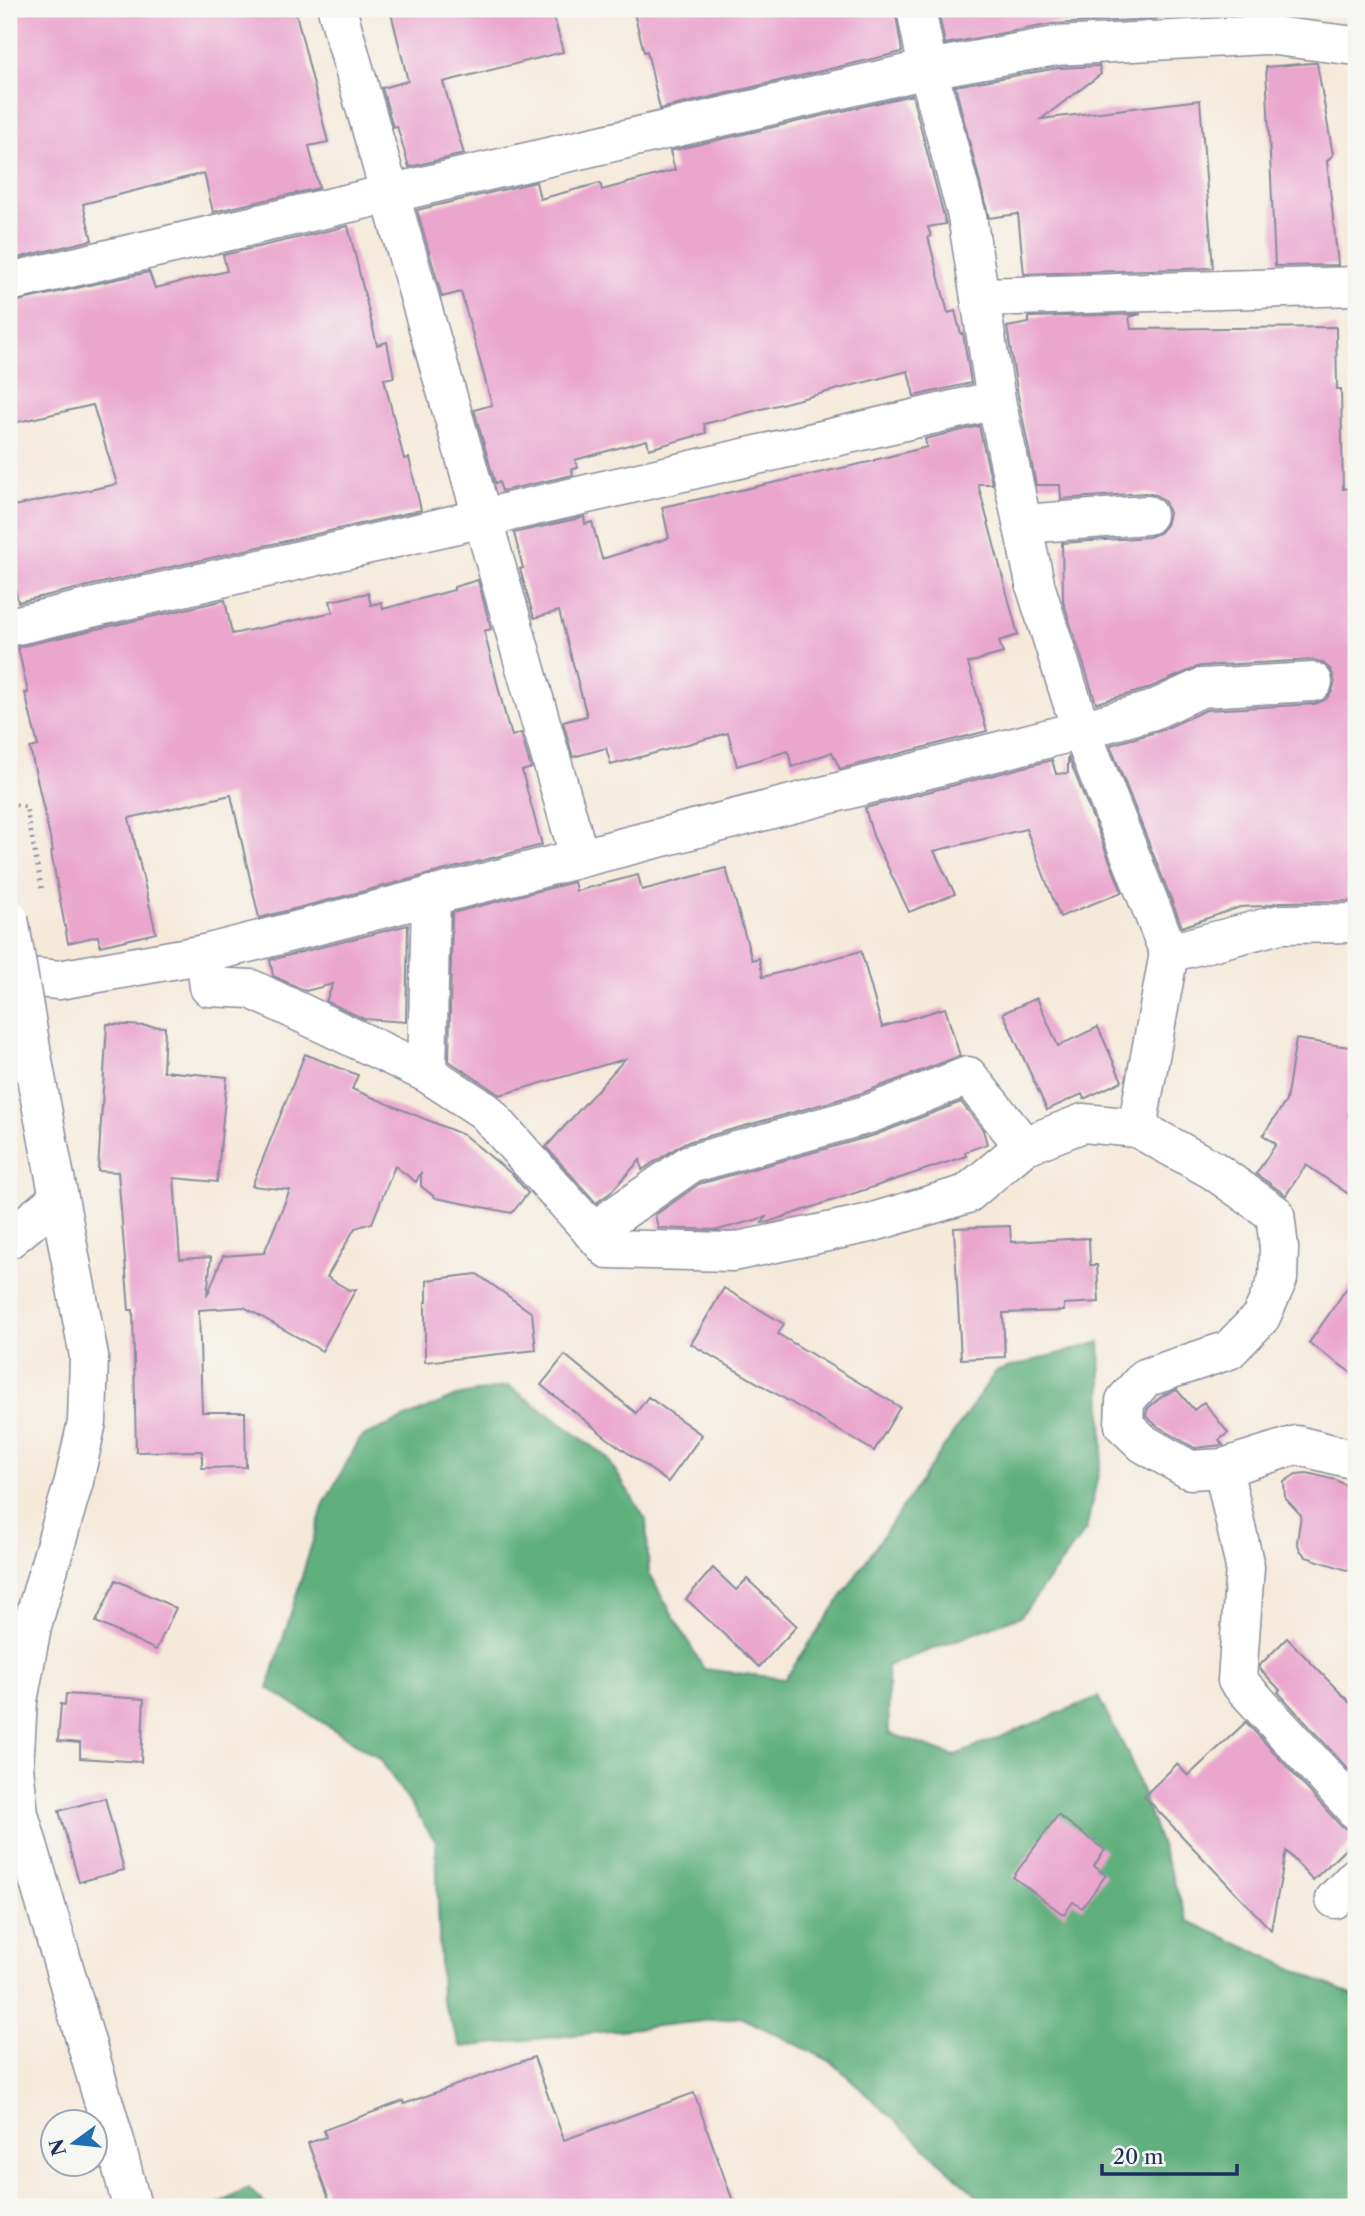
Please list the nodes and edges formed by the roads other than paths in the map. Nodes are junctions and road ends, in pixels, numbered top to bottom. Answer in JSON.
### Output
{"nodes":[{"id":1,"x":337,"y":9,"type":"edge"},
{"id":2,"x":916,"y":9,"type":"edge"},
{"id":3,"x":1356,"y":46,"type":"edge"},
{"id":4,"x":928,"y":69,"type":"junction"},
{"id":5,"x":390,"y":194,"type":"junction"},
{"id":6,"x":9,"y":282,"type":"edge"},
{"id":7,"x":1356,"y":286,"type":"edge"},
{"id":8,"x":980,"y":297,"type":"junction"},
{"id":9,"x":996,"y":400,"type":"junction"},
{"id":10,"x":1147,"y":515,"type":"dead end"},
{"id":11,"x":482,"y":518,"type":"junction"},
{"id":12,"x":1022,"y":524,"type":"junction"},
{"id":13,"x":13,"y":625,"type":"dead end"},
{"id":14,"x":1313,"y":682,"type":"dead end"},
{"id":15,"x":1081,"y":730,"type":"junction"},
{"id":16,"x":579,"y":856,"type":"junction"},
{"id":17,"x":431,"y":895,"type":"junction"},
{"id":18,"x":9,"y":917,"type":"edge"},
{"id":19,"x":1356,"y":923,"type":"edge"},
{"id":20,"x":1169,"y":953,"type":"junction"},
{"id":21,"x":205,"y":954,"type":"junction"},
{"id":22,"x":9,"y":975,"type":"edge"},
{"id":23,"x":427,"y":1073,"type":"junction"},
{"id":24,"x":1137,"y":1128,"type":"junction"},
{"id":25,"x":1024,"y":1146,"type":"junction"},
{"id":26,"x":58,"y":1199,"type":"junction"},
{"id":27,"x":592,"y":1232,"type":"junction"},
{"id":28,"x":9,"y":1239,"type":"edge"},
{"id":29,"x":1356,"y":1461,"type":"edge"},
{"id":30,"x":1223,"y":1468,"type":"junction"},
{"id":31,"x":1356,"y":1810,"type":"edge"},
{"id":32,"x":14,"y":1816,"type":"edge"},
{"id":33,"x":132,"y":2207,"type":"edge"}],
"edges":[{"from":1,"to":5,"type":"street"},
{"from":2,"to":4,"type":"street"},
{"from":3,"to":4,"type":"street"},
{"from":4,"to":5,"type":"street"},
{"from":4,"to":8,"type":"street"},
{"from":5,"to":6,"type":"street"},
{"from":5,"to":11,"type":"street"},
{"from":7,"to":8,"type":"street"},
{"from":8,"to":9,"type":"street"},
{"from":9,"to":11,"type":"street"},
{"from":9,"to":12,"type":"street"},
{"from":10,"to":12,"type":"street"},
{"from":11,"to":13,"type":"street"},
{"from":11,"to":16,"type":"street"},
{"from":12,"to":15,"type":"street"},
{"from":14,"to":15,"type":"street"},
{"from":15,"to":16,"type":"street"},
{"from":15,"to":20,"type":"street"},
{"from":16,"to":17,"type":"street"},
{"from":17,"to":21,"type":"street"},
{"from":17,"to":23,"type":"street"},
{"from":18,"to":26,"type":"street","bridge":true},
{"from":19,"to":20,"type":"street"},
{"from":20,"to":24,"type":"street"},
{"from":21,"to":22,"type":"street"},
{"from":21,"to":23,"type":"street"},
{"from":23,"to":27,"type":"street"},
{"from":24,"to":25,"type":"street"},
{"from":24,"to":30,"type":"street"},
{"from":25,"to":27,"type":"street"},
{"from":25,"to":27,"type":"street"},
{"from":26,"to":28,"type":"street"},
{"from":26,"to":32,"type":"street"},
{"from":29,"to":30,"type":"street"},
{"from":30,"to":31,"type":"street"},
{"from":32,"to":33,"type":"street"}]}
